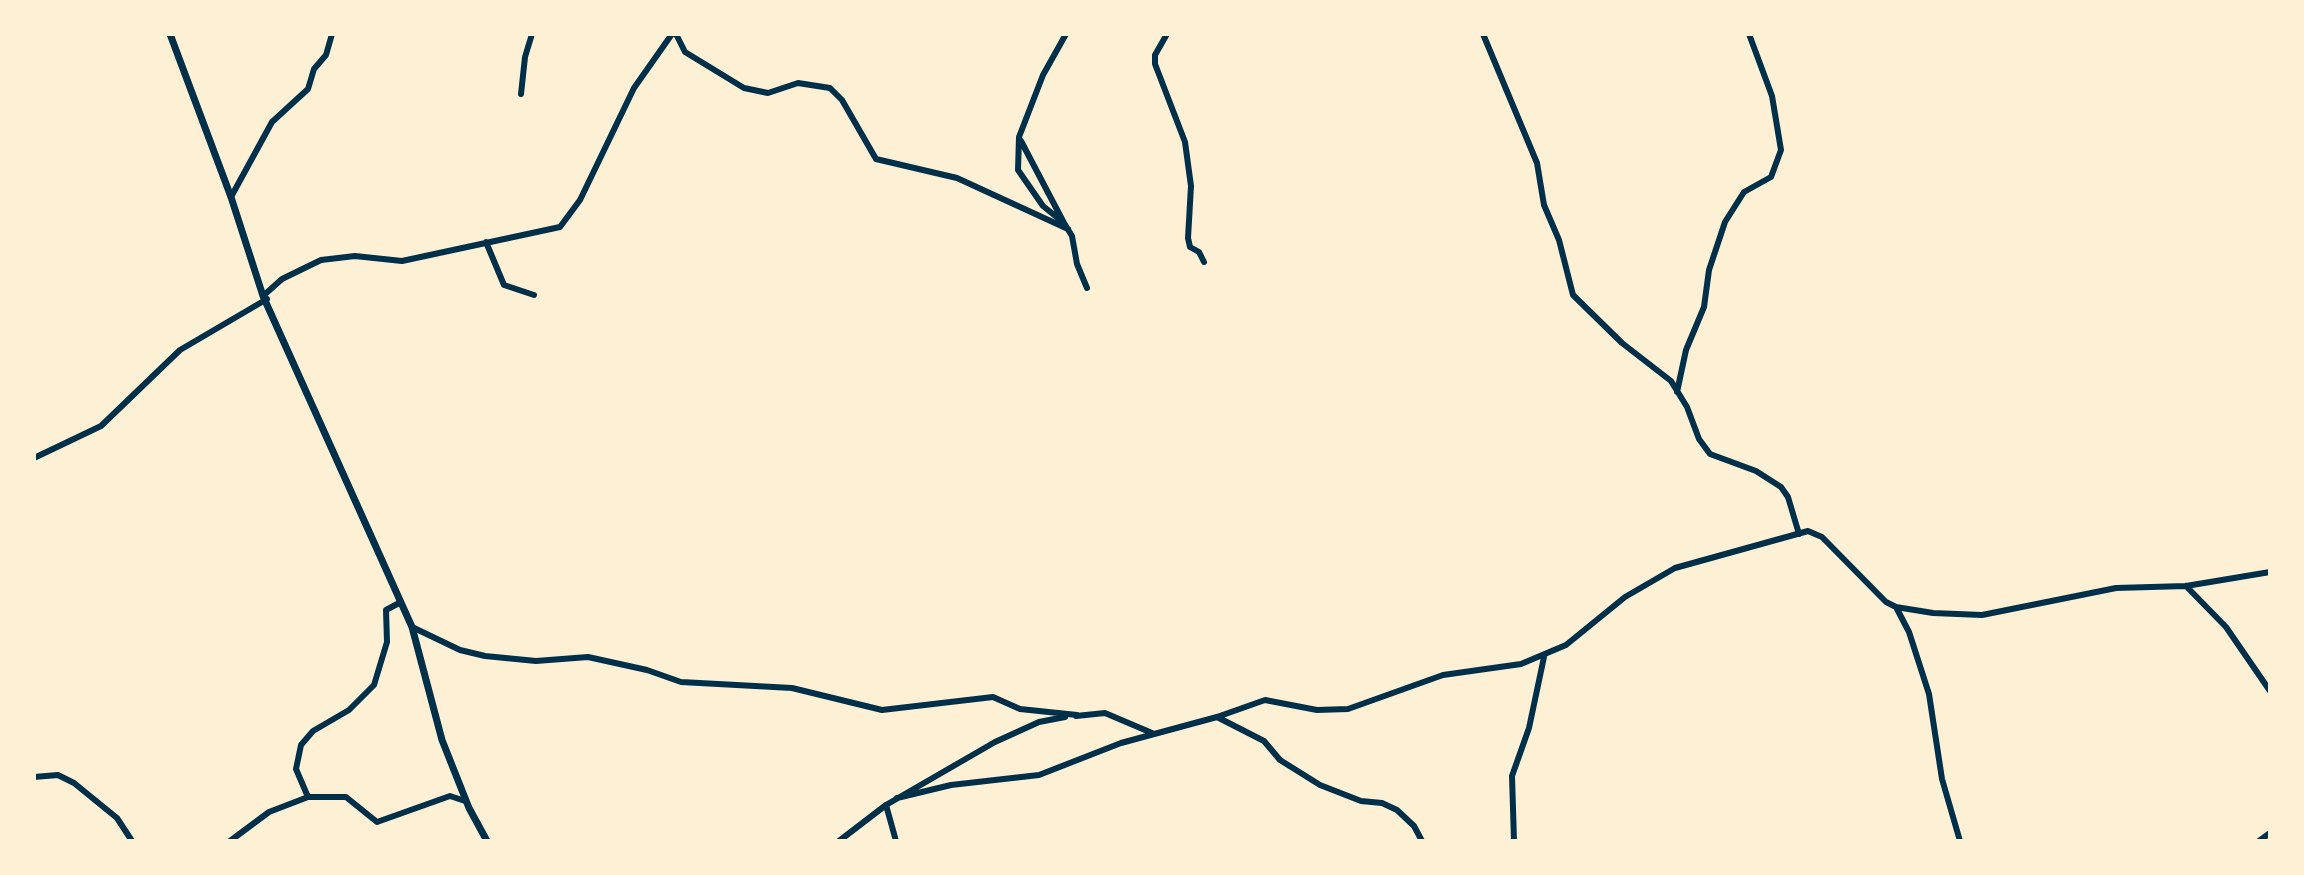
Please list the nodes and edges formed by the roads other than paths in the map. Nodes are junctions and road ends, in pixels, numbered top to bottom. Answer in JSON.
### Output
{"nodes":[{"id":1,"x":332,"y":34,"type":"edge"},
{"id":2,"x":532,"y":34,"type":"edge"},
{"id":3,"x":674,"y":34,"type":"edge"},
{"id":4,"x":1066,"y":34,"type":"edge"},
{"id":5,"x":1167,"y":34,"type":"edge"},
{"id":6,"x":1483,"y":34,"type":"edge"},
{"id":7,"x":1749,"y":34,"type":"edge"},
{"id":8,"x":172,"y":36,"type":"edge"},
{"id":9,"x":521,"y":94,"type":"dead end"},
{"id":10,"x":1019,"y":137,"type":"junction"},
{"id":11,"x":231,"y":197,"type":"junction"},
{"id":12,"x":1066,"y":226,"type":"junction"},
{"id":13,"x":486,"y":242,"type":"junction"},
{"id":14,"x":1204,"y":262,"type":"dead end"},
{"id":15,"x":1087,"y":288,"type":"dead end"},
{"id":16,"x":534,"y":295,"type":"dead end"},
{"id":17,"x":265,"y":298,"type":"junction"},
{"id":18,"x":1677,"y":392,"type":"junction"},
{"id":19,"x":34,"y":458,"type":"edge"},
{"id":20,"x":1799,"y":534,"type":"junction"},
{"id":21,"x":2270,"y":572,"type":"edge"},
{"id":22,"x":2186,"y":586,"type":"junction"},
{"id":23,"x":401,"y":602,"type":"junction"},
{"id":24,"x":1896,"y":607,"type":"junction"},
{"id":25,"x":412,"y":627,"type":"junction"},
{"id":26,"x":1544,"y":657,"type":"junction"},
{"id":27,"x":2270,"y":691,"type":"edge"},
{"id":28,"x":1077,"y":715,"type":"junction"},
{"id":29,"x":1217,"y":717,"type":"junction"},
{"id":30,"x":1152,"y":733,"type":"junction"},
{"id":31,"x":34,"y":777,"type":"edge"},
{"id":32,"x":308,"y":797,"type":"junction"},
{"id":33,"x":897,"y":798,"type":"junction"},
{"id":34,"x":886,"y":805,"type":"junction"},
{"id":35,"x":469,"y":808,"type":"junction"},
{"id":36,"x":2270,"y":833,"type":"edge"},
{"id":37,"x":132,"y":841,"type":"edge"},
{"id":38,"x":230,"y":841,"type":"edge"},
{"id":39,"x":487,"y":841,"type":"edge"},
{"id":40,"x":839,"y":841,"type":"edge"},
{"id":41,"x":896,"y":841,"type":"edge"},
{"id":42,"x":1422,"y":841,"type":"edge"},
{"id":43,"x":1514,"y":841,"type":"edge"},
{"id":44,"x":1960,"y":841,"type":"edge"},
{"id":45,"x":2259,"y":841,"type":"edge"}],
"edges":[{"from":1,"to":11,"type":"street"},
{"from":2,"to":9,"type":"street"},
{"from":3,"to":12,"type":"street"},
{"from":3,"to":13,"type":"street"},
{"from":4,"to":10,"type":"street"},
{"from":5,"to":14,"type":"street"},
{"from":6,"to":18,"type":"street"},
{"from":7,"to":18,"type":"street"},
{"from":8,"to":11,"type":"street"},
{"from":10,"to":12,"type":"street"},
{"from":10,"to":12,"type":"street"},
{"from":11,"to":17,"type":"street"},
{"from":12,"to":15,"type":"street"},
{"from":13,"to":16,"type":"street"},
{"from":13,"to":17,"type":"street"},
{"from":17,"to":19,"type":"street"},
{"from":17,"to":23,"type":"street"},
{"from":18,"to":20,"type":"street"},
{"from":20,"to":24,"type":"street"},
{"from":20,"to":26,"type":"street"},
{"from":21,"to":22,"type":"street"},
{"from":22,"to":24,"type":"street"},
{"from":22,"to":27,"type":"street"},
{"from":23,"to":25,"type":"street"},
{"from":23,"to":32,"type":"street"},
{"from":24,"to":44,"type":"street"},
{"from":25,"to":28,"type":"street"},
{"from":25,"to":35,"type":"street"},
{"from":26,"to":29,"type":"street"},
{"from":26,"to":43,"type":"street"},
{"from":28,"to":30,"type":"street"},
{"from":28,"to":33,"type":"street"},
{"from":29,"to":30,"type":"street"},
{"from":29,"to":42,"type":"street"},
{"from":30,"to":33,"type":"street"},
{"from":31,"to":37,"type":"street"},
{"from":32,"to":35,"type":"street"},
{"from":32,"to":38,"type":"street"},
{"from":33,"to":34,"type":"street"},
{"from":34,"to":40,"type":"street"},
{"from":34,"to":41,"type":"street"},
{"from":35,"to":39,"type":"street"},
{"from":36,"to":45,"type":"street"}]}
